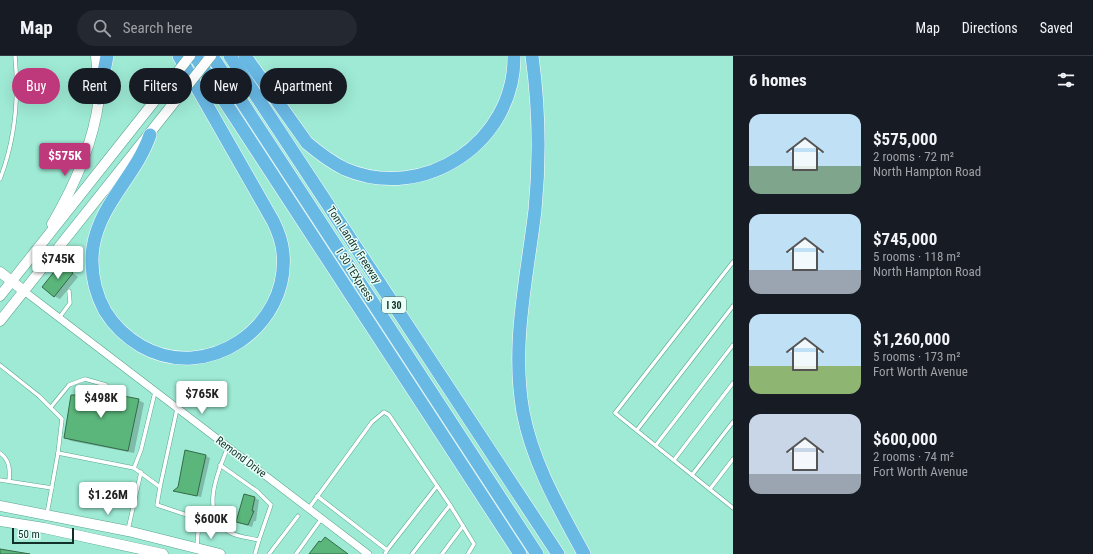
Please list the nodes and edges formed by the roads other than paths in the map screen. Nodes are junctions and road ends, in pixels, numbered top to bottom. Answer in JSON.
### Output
{"nodes":[{"id":1,"x":15,"y":56,"type":"edge"},
{"id":2,"x":96,"y":56,"type":"edge"},
{"id":3,"x":107,"y":56,"type":"edge"},
{"id":4,"x":179,"y":56,"type":"edge"},
{"id":5,"x":190,"y":56,"type":"edge"},
{"id":6,"x":195,"y":56,"type":"edge"},
{"id":7,"x":211,"y":56,"type":"edge"},
{"id":8,"x":230,"y":56,"type":"edge"},
{"id":9,"x":245,"y":56,"type":"edge"},
{"id":10,"x":514,"y":56,"type":"edge"},
{"id":11,"x":532,"y":56,"type":"edge"},
{"id":12,"x":97,"y":68,"type":"edge"},
{"id":13,"x":105,"y":68,"type":"edge"},
{"id":14,"x":98,"y":104,"type":"edge"},
{"id":15,"x":150,"y":135,"type":"junction"},
{"id":16,"x":0,"y":178,"type":"edge"},
{"id":17,"x":33,"y":257,"type":"junction"},
{"id":18,"x":733,"y":262,"type":"edge"},
{"id":19,"x":0,"y":272,"type":"edge"},
{"id":20,"x":12,"y":281,"type":"junction"},
{"id":21,"x":24,"y":291,"type":"junction"},
{"id":22,"x":69,"y":291,"type":"dead end"},
{"id":23,"x":0,"y":296,"type":"edge"},
{"id":24,"x":733,"y":306,"type":"edge"},
{"id":25,"x":59,"y":318,"type":"junction"},
{"id":26,"x":0,"y":321,"type":"edge"},
{"id":27,"x":733,"y":345,"type":"edge"},
{"id":28,"x":0,"y":365,"type":"edge"},
{"id":29,"x":733,"y":383,"type":"edge"},
{"id":30,"x":106,"y":385,"type":"dead end"},
{"id":31,"x":155,"y":391,"type":"junction"},
{"id":32,"x":51,"y":407,"type":"junction"},
{"id":33,"x":177,"y":408,"type":"junction"},
{"id":34,"x":733,"y":422,"type":"edge"},
{"id":35,"x":637,"y":430,"type":"junction"},
{"id":36,"x":656,"y":445,"type":"junction"},
{"id":37,"x":228,"y":447,"type":"junction"},
{"id":38,"x":0,"y":453,"type":"edge"},
{"id":39,"x":58,"y":453,"type":"junction"},
{"id":40,"x":733,"y":459,"type":"edge"},
{"id":41,"x":674,"y":460,"type":"junction"},
{"id":42,"x":220,"y":466,"type":"junction"},
{"id":43,"x":134,"y":468,"type":"junction"},
{"id":44,"x":141,"y":472,"type":"junction"},
{"id":45,"x":692,"y":475,"type":"junction"},
{"id":46,"x":0,"y":480,"type":"edge"},
{"id":47,"x":9,"y":481,"type":"junction"},
{"id":48,"x":437,"y":486,"type":"junction"},
{"id":49,"x":160,"y":487,"type":"junction"},
{"id":50,"x":52,"y":488,"type":"junction"},
{"id":51,"x":710,"y":489,"type":"junction"},
{"id":52,"x":317,"y":496,"type":"junction"},
{"id":53,"x":733,"y":501,"type":"edge"},
{"id":54,"x":450,"y":505,"type":"junction"},
{"id":55,"x":0,"y":506,"type":"edge"},
{"id":56,"x":731,"y":506,"type":"edge"},
{"id":57,"x":309,"y":508,"type":"junction"},
{"id":58,"x":47,"y":514,"type":"junction"},
{"id":59,"x":298,"y":516,"type":"dead end"},
{"id":60,"x":215,"y":517,"type":"junction"},
{"id":61,"x":322,"y":518,"type":"junction"},
{"id":62,"x":199,"y":519,"type":"junction"},
{"id":63,"x":0,"y":521,"type":"edge"},
{"id":64,"x":463,"y":526,"type":"junction"},
{"id":65,"x":44,"y":528,"type":"junction"},
{"id":66,"x":128,"y":531,"type":"junction"},
{"id":67,"x":259,"y":540,"type":"junction"},
{"id":68,"x":125,"y":547,"type":"junction"},
{"id":69,"x":196,"y":551,"type":"edge"},
{"id":70,"x":145,"y":552,"type":"edge"},
{"id":71,"x":386,"y":552,"type":"edge"},
{"id":72,"x":163,"y":554,"type":"edge"},
{"id":73,"x":220,"y":554,"type":"edge"},
{"id":74,"x":255,"y":554,"type":"edge"},
{"id":75,"x":269,"y":554,"type":"edge"},
{"id":76,"x":296,"y":554,"type":"edge"},
{"id":77,"x":368,"y":554,"type":"edge"},
{"id":78,"x":412,"y":554,"type":"edge"},
{"id":79,"x":442,"y":554,"type":"edge"},
{"id":80,"x":468,"y":554,"type":"edge"},
{"id":81,"x":520,"y":554,"type":"edge"},
{"id":82,"x":537,"y":554,"type":"edge"},
{"id":83,"x":558,"y":554,"type":"edge"},
{"id":84,"x":584,"y":554,"type":"edge"}],
"edges":[{"from":1,"to":16,"type":"lane"},
{"from":2,"to":12,"type":"main road"},
{"from":3,"to":13,"type":"highway"},
{"from":4,"to":15,"type":"highway"},
{"from":5,"to":17,"type":"main road","bridge":true},
{"from":6,"to":81,"type":"highway","number":"I 30"},
{"from":7,"to":15,"type":"main road","bridge":true},
{"from":7,"to":82,"type":"highway","name":"I 30 TEXpress"},
{"from":8,"to":83,"type":"highway","name":"Tom Landry Freeway","number":"I 30"},
{"from":9,"to":10,"type":"highway"},
{"from":11,"to":84,"type":"highway"},
{"from":14,"to":17,"type":"main road"},
{"from":15,"to":21,"type":"main road"},
{"from":17,"to":20,"type":"main road"},
{"from":18,"to":35,"type":"lane"},
{"from":19,"to":20,"type":"main road","name":"Remond Drive"},
{"from":20,"to":21,"type":"main road","name":"Remond Drive"},
{"from":20,"to":23,"type":"main road"},
{"from":21,"to":25,"type":"street","name":"Remond Drive"},
{"from":21,"to":26,"type":"main road"},
{"from":22,"to":25,"type":"lane"},
{"from":24,"to":35,"type":"lane"},
{"from":25,"to":31,"type":"street","name":"Remond Drive"},
{"from":27,"to":36,"type":"lane"},
{"from":28,"to":32,"type":"lane"},
{"from":29,"to":41,"type":"lane"},
{"from":30,"to":32,"type":"lane"},
{"from":31,"to":33,"type":"street","name":"Remond Drive"},
{"from":31,"to":43,"type":"lane"},
{"from":32,"to":39,"type":"lane"},
{"from":33,"to":37,"type":"street","name":"Remond Drive"},
{"from":33,"to":49,"type":"lane"},
{"from":34,"to":45,"type":"lane"},
{"from":35,"to":36,"type":"lane"},
{"from":36,"to":41,"type":"lane"},
{"from":37,"to":42,"type":"lane"},
{"from":37,"to":57,"type":"street","name":"Remond Drive"},
{"from":38,"to":47,"type":"lane"},
{"from":39,"to":43,"type":"lane"},
{"from":39,"to":50,"type":"lane"},
{"from":40,"to":51,"type":"lane"},
{"from":41,"to":45,"type":"lane"},
{"from":42,"to":60,"type":"lane"},
{"from":42,"to":67,"type":"lane"},
{"from":43,"to":44,"type":"lane"},
{"from":44,"to":49,"type":"lane"},
{"from":44,"to":66,"type":"lane"},
{"from":45,"to":51,"type":"lane"},
{"from":46,"to":47,"type":"lane"},
{"from":47,"to":50,"type":"lane"},
{"from":48,"to":52,"type":"lane"},
{"from":48,"to":54,"type":"lane"},
{"from":48,"to":71,"type":"lane"},
{"from":49,"to":62,"type":"lane"},
{"from":50,"to":58,"type":"lane"},
{"from":51,"to":56,"type":"lane"},
{"from":52,"to":57,"type":"lane"},
{"from":52,"to":71,"type":"lane"},
{"from":53,"to":56,"type":"lane"},
{"from":54,"to":64,"type":"lane"},
{"from":54,"to":78,"type":"lane"},
{"from":55,"to":58,"type":"main road"},
{"from":57,"to":61,"type":"street","name":"Remond Drive"},
{"from":58,"to":65,"type":"main road"},
{"from":58,"to":66,"type":"main road"},
{"from":59,"to":75,"type":"lane"},
{"from":60,"to":62,"type":"lane"},
{"from":60,"to":67,"type":"lane"},
{"from":61,"to":76,"type":"lane"},
{"from":61,"to":77,"type":"street","name":"Remond Drive"},
{"from":62,"to":69,"type":"lane"},
{"from":63,"to":65,"type":"main road"},
{"from":64,"to":79,"type":"lane"},
{"from":64,"to":80,"type":"lane"},
{"from":65,"to":68,"type":"main road"},
{"from":66,"to":68,"type":"main road"},
{"from":66,"to":69,"type":"main road"},
{"from":67,"to":74,"type":"lane"},
{"from":68,"to":70,"type":"main road"},
{"from":69,"to":73,"type":"main road"},
{"from":70,"to":72,"type":"main road"}]}
